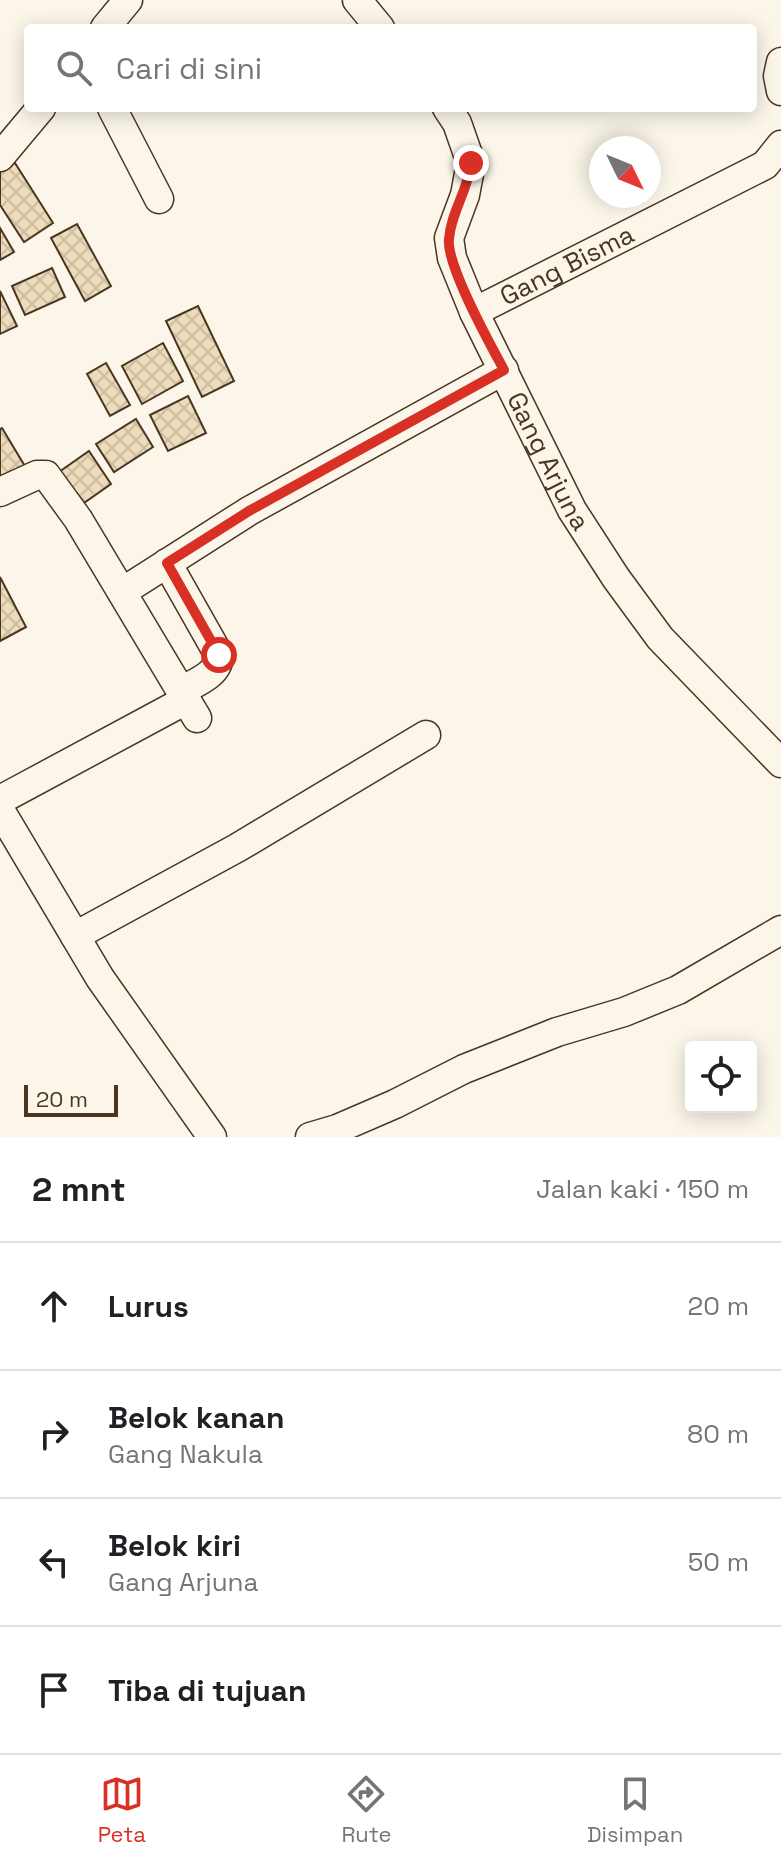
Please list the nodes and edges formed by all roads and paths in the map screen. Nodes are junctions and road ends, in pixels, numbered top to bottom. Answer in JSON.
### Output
{"nodes":[{"id":1,"x":128,"y":0,"type":"edge"},
{"id":2,"x":357,"y":0,"type":"edge"},
{"id":3,"x":108,"y":24,"type":"edge"},
{"id":4,"x":377,"y":24,"type":"edge"},
{"id":5,"x":781,"y":62,"type":"edge"},
{"id":6,"x":781,"y":91,"type":"edge"},
{"id":7,"x":38,"y":112,"type":"edge"},
{"id":8,"x":114,"y":112,"type":"edge"},
{"id":9,"x":450,"y":112,"type":"edge"},
{"id":10,"x":781,"y":145,"type":"edge"},
{"id":11,"x":0,"y":157,"type":"edge"},
{"id":12,"x":159,"y":199,"type":"dead end"},
{"id":13,"x":474,"y":312,"type":"junction"},
{"id":14,"x":504,"y":370,"type":"junction"},
{"id":15,"x":0,"y":492,"type":"edge"},
{"id":16,"x":167,"y":563,"type":"junction"},
{"id":17,"x":122,"y":592,"type":"junction"},
{"id":18,"x":188,"y":703,"type":"junction"},
{"id":19,"x":426,"y":735,"type":"dead end"},
{"id":20,"x":781,"y":763,"type":"edge"},
{"id":21,"x":1,"y":810,"type":"edge"},
{"id":22,"x":781,"y":930,"type":"edge"},
{"id":23,"x":75,"y":936,"type":"junction"},
{"id":24,"x":212,"y":1137,"type":"edge"},
{"id":25,"x":310,"y":1137,"type":"edge"}],
"edges":[{"from":1,"to":3,"type":"street"},
{"from":2,"to":4,"type":"street"},
{"from":5,"to":6,"type":"street"},
{"from":7,"to":11,"type":"street"},
{"from":8,"to":12,"type":"street"},
{"from":9,"to":13,"type":"street","name":"Gang Arjuna"},
{"from":10,"to":13,"type":"street","name":"Gang Bisma"},
{"from":13,"to":14,"type":"street","name":"Gang Arjuna"},
{"from":14,"to":16,"type":"street"},
{"from":14,"to":20,"type":"street","name":"Gang Arjuna"},
{"from":15,"to":17,"type":"street"},
{"from":16,"to":17,"type":"street"},
{"from":16,"to":18,"type":"street"},
{"from":17,"to":18,"type":"street"},
{"from":18,"to":21,"type":"street"},
{"from":19,"to":23,"type":"street"},
{"from":21,"to":23,"type":"street"},
{"from":22,"to":25,"type":"street"},
{"from":23,"to":24,"type":"street"}]}
